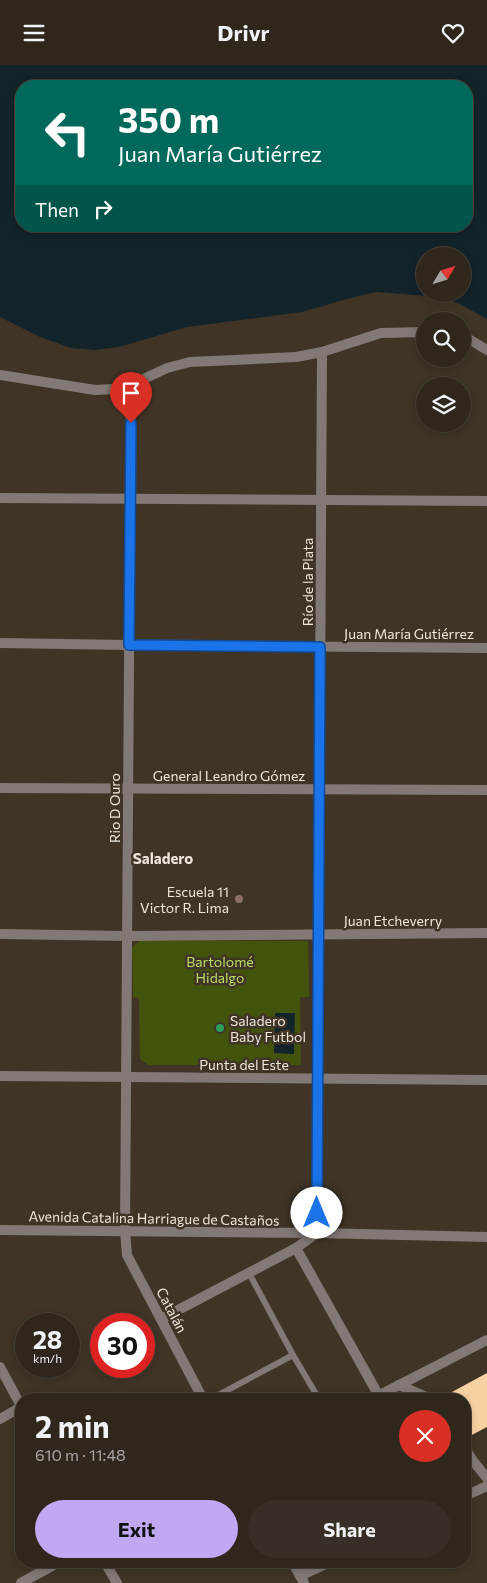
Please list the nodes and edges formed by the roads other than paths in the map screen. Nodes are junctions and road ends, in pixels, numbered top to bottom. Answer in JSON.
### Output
{"nodes":[{"id":1,"x":416,"y":333,"type":"edge"},
{"id":2,"x":471,"y":340,"type":"edge"},
{"id":3,"x":487,"y":350,"type":"edge"},
{"id":4,"x":322,"y":352,"type":"junction"},
{"id":5,"x":0,"y":375,"type":"edge"},
{"id":6,"x":131,"y":385,"type":"junction"},
{"id":7,"x":0,"y":498,"type":"edge"},
{"id":8,"x":130,"y":499,"type":"junction"},
{"id":9,"x":321,"y":500,"type":"junction"},
{"id":10,"x":487,"y":501,"type":"edge"},
{"id":11,"x":0,"y":643,"type":"edge"},
{"id":12,"x":129,"y":645,"type":"junction"},
{"id":13,"x":320,"y":647,"type":"junction"},
{"id":14,"x":487,"y":648,"type":"edge"},
{"id":15,"x":0,"y":788,"type":"edge"},
{"id":16,"x":128,"y":789,"type":"junction"},
{"id":17,"x":319,"y":789,"type":"junction"},
{"id":18,"x":487,"y":790,"type":"edge"},
{"id":19,"x":487,"y":933,"type":"edge"},
{"id":20,"x":0,"y":934,"type":"edge"},
{"id":21,"x":318,"y":934,"type":"junction"},
{"id":22,"x":127,"y":936,"type":"junction"},
{"id":23,"x":0,"y":1076,"type":"edge"},
{"id":24,"x":126,"y":1077,"type":"junction"},
{"id":25,"x":318,"y":1078,"type":"junction"},
{"id":26,"x":487,"y":1080,"type":"edge"},
{"id":27,"x":0,"y":1230,"type":"edge"},
{"id":28,"x":125,"y":1231,"type":"junction"},
{"id":29,"x":317,"y":1233,"type":"junction"},
{"id":30,"x":487,"y":1237,"type":"edge"},
{"id":31,"x":296,"y":1248,"type":"junction"},
{"id":32,"x":249,"y":1273,"type":"junction"},
{"id":33,"x":161,"y":1319,"type":"junction"},
{"id":34,"x":487,"y":1339,"type":"edge"},
{"id":35,"x":293,"y":1355,"type":"junction"},
{"id":36,"x":0,"y":1367,"type":"edge"},
{"id":37,"x":399,"y":1385,"type":"junction"},
{"id":38,"x":200,"y":1393,"type":"edge"},
{"id":39,"x":222,"y":1393,"type":"edge"},
{"id":40,"x":315,"y":1393,"type":"edge"},
{"id":41,"x":374,"y":1393,"type":"edge"},
{"id":42,"x":384,"y":1393,"type":"edge"},
{"id":43,"x":417,"y":1393,"type":"edge"},
{"id":44,"x":15,"y":1395,"type":"edge"},
{"id":45,"x":15,"y":1410,"type":"edge"},
{"id":46,"x":0,"y":1419,"type":"edge"},
{"id":47,"x":471,"y":1458,"type":"edge"},
{"id":48,"x":487,"y":1478,"type":"edge"},
{"id":49,"x":487,"y":1486,"type":"edge"},
{"id":50,"x":471,"y":1493,"type":"edge"},
{"id":51,"x":49,"y":1568,"type":"edge"},
{"id":52,"x":108,"y":1568,"type":"edge"},
{"id":53,"x":296,"y":1568,"type":"edge"},
{"id":54,"x":321,"y":1568,"type":"edge"},
{"id":55,"x":302,"y":1580,"type":"edge"},
{"id":56,"x":21,"y":1583,"type":"edge"},
{"id":57,"x":117,"y":1583,"type":"edge"}],
"edges":[{"from":1,"to":4,"type":"street"},
{"from":2,"to":3,"type":"street"},
{"from":4,"to":6,"type":"street"},
{"from":4,"to":9,"type":"street","name":"Río de la Plata"},
{"from":5,"to":6,"type":"street"},
{"from":6,"to":8,"type":"street","name":"Rio D Ouro"},
{"from":7,"to":8,"type":"street"},
{"from":8,"to":9,"type":"street"},
{"from":8,"to":12,"type":"street","name":"Rio D Ouro"},
{"from":9,"to":10,"type":"street"},
{"from":9,"to":13,"type":"street","name":"Río de la Plata"},
{"from":11,"to":12,"type":"street","name":"Juan María Gutiérrez"},
{"from":12,"to":13,"type":"street","name":"Juan María Gutiérrez"},
{"from":12,"to":16,"type":"street","name":"Rio D Ouro"},
{"from":13,"to":14,"type":"street","name":"Juan María Gutiérrez"},
{"from":13,"to":17,"type":"street","name":"Río de la Plata"},
{"from":15,"to":16,"type":"street","name":"General Leandro Gómez"},
{"from":16,"to":17,"type":"street","name":"General Leandro Gómez"},
{"from":16,"to":22,"type":"street","name":"Rio D Ouro"},
{"from":17,"to":18,"type":"street","name":"General Leandro Gómez"},
{"from":17,"to":21,"type":"street","name":"Río de la Plata"},
{"from":19,"to":21,"type":"street","name":"Juan Etcheverry"},
{"from":20,"to":22,"type":"street","name":"Juan Etcheverry"},
{"from":21,"to":22,"type":"street","name":"Juan Etcheverry"},
{"from":21,"to":25,"type":"street","name":"Río de la Plata"},
{"from":22,"to":24,"type":"street","name":"Rio D Ouro"},
{"from":23,"to":24,"type":"street","name":"Punta del Este"},
{"from":24,"to":25,"type":"street","name":"Punta del Este"},
{"from":24,"to":28,"type":"street","name":"Rio D Ouro"},
{"from":25,"to":26,"type":"street","name":"Punta del Este"},
{"from":25,"to":29,"type":"street","name":"Río de la Plata"},
{"from":27,"to":28,"type":"street","name":"Avenida Catalina Harriague de Castaños"},
{"from":28,"to":29,"type":"street","name":"Avenida Catalina Harriague de Castaños"},
{"from":28,"to":33,"type":"street","name":"Catalán"},
{"from":29,"to":30,"type":"street","name":"Avenida Catalina Harriague de Castaños"},
{"from":29,"to":31,"type":"street"},
{"from":31,"to":32,"type":"street"},
{"from":31,"to":41,"type":"street"},
{"from":32,"to":33,"type":"street"},
{"from":32,"to":35,"type":"lane"},
{"from":33,"to":38,"type":"street","name":"Catalán"},
{"from":34,"to":37,"type":"street"},
{"from":35,"to":39,"type":"lane"},
{"from":35,"to":40,"type":"lane"},
{"from":36,"to":44,"type":"street"},
{"from":37,"to":42,"type":"street"},
{"from":37,"to":43,"type":"street"},
{"from":45,"to":46,"type":"street"},
{"from":47,"to":48,"type":"street"},
{"from":49,"to":50,"type":"street"},
{"from":51,"to":56,"type":"street"},
{"from":52,"to":57,"type":"street"},
{"from":53,"to":55,"type":"street"},
{"from":54,"to":55,"type":"street"}]}
